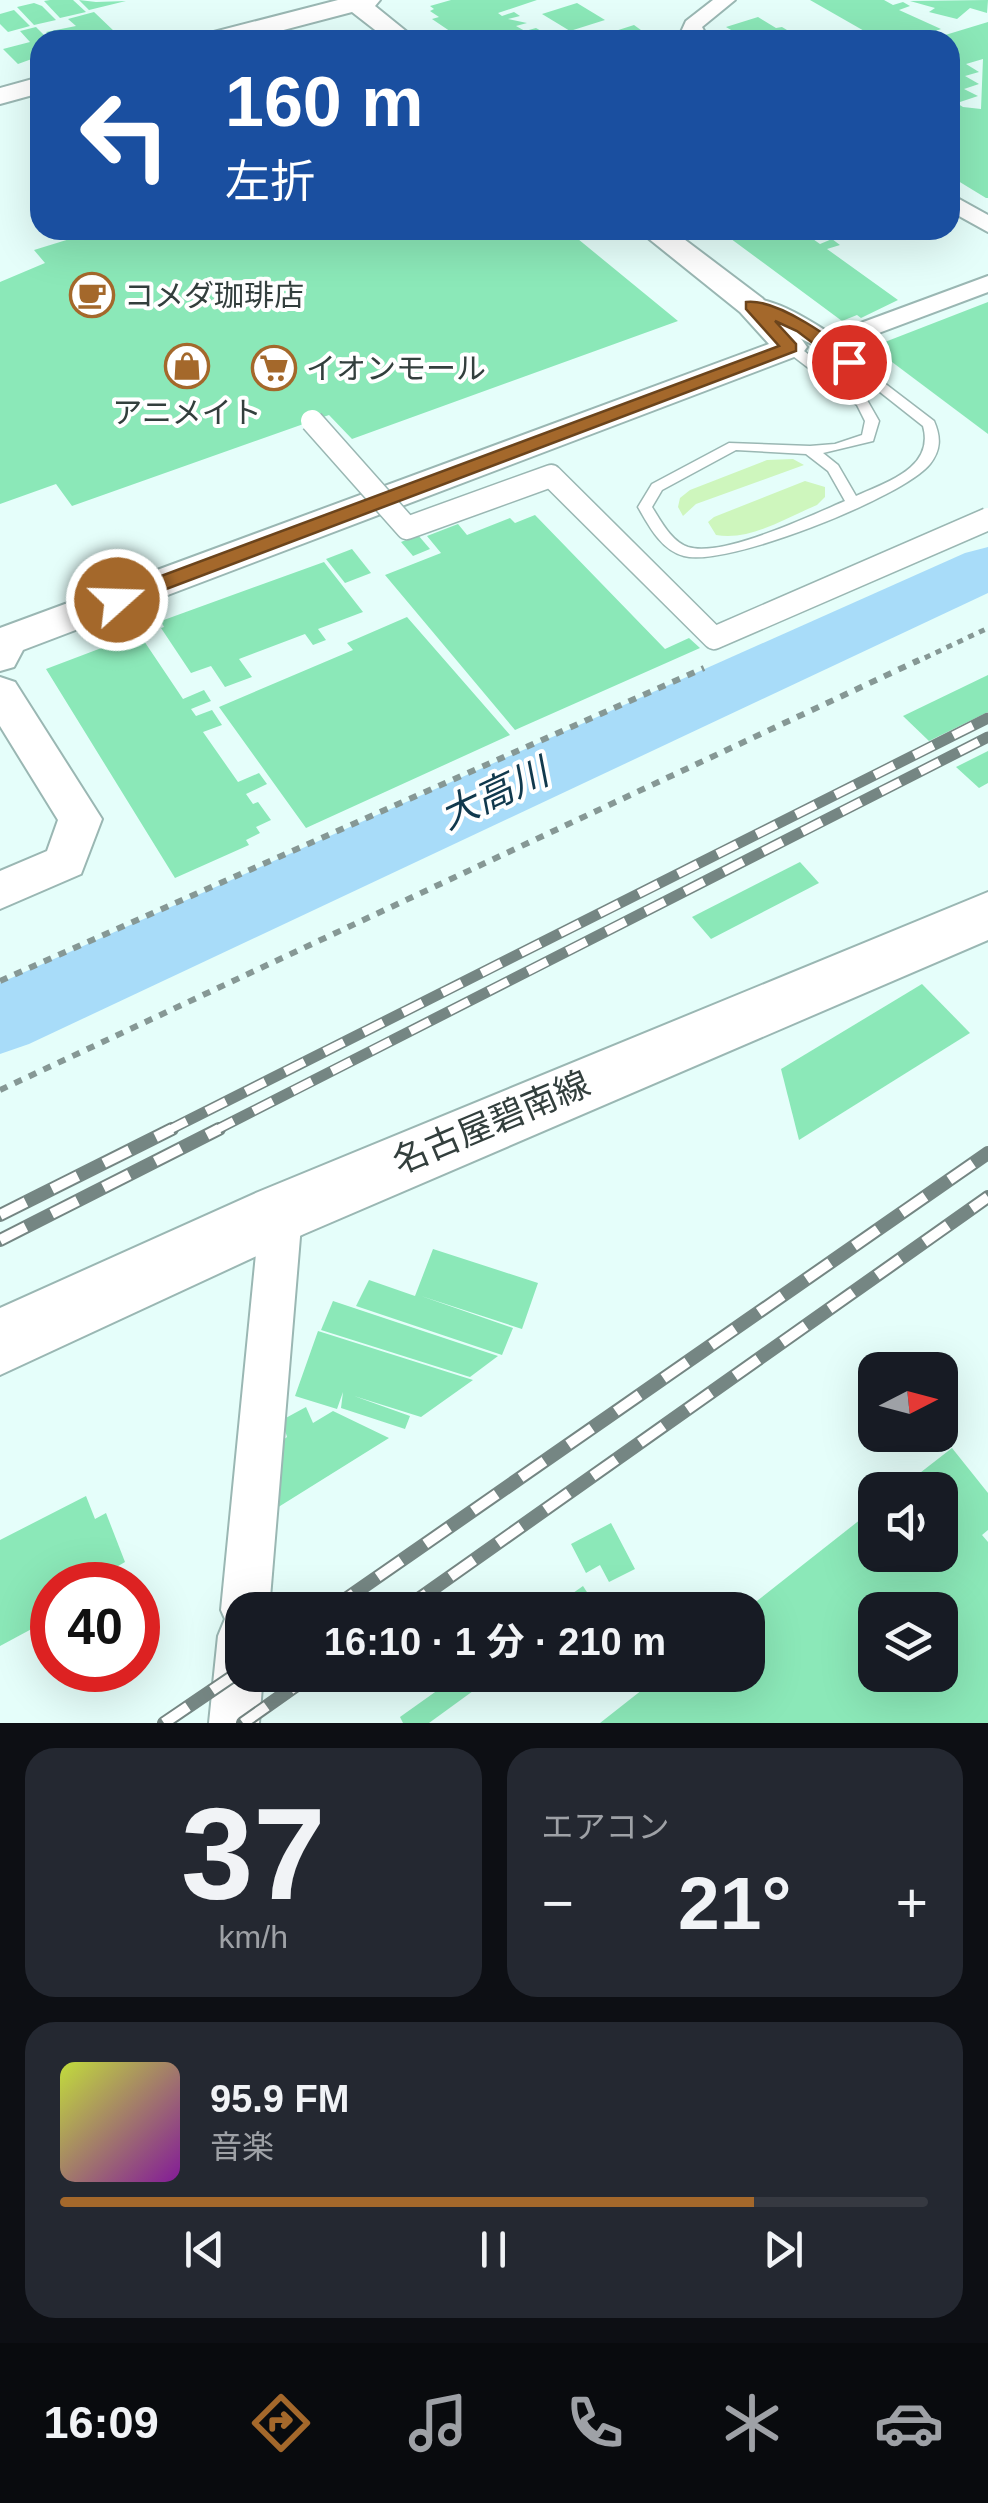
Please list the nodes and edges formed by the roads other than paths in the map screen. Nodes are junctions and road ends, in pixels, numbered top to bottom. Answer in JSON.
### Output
{"nodes":[{"id":1,"x":725,"y":0,"type":"edge"},
{"id":2,"x":362,"y":2,"type":"edge"},
{"id":3,"x":254,"y":30,"type":"edge"},
{"id":4,"x":393,"y":30,"type":"edge"},
{"id":5,"x":692,"y":30,"type":"edge"},
{"id":6,"x":30,"y":88,"type":"edge"},
{"id":7,"x":0,"y":96,"type":"edge"},
{"id":8,"x":960,"y":207,"type":"edge"},
{"id":9,"x":988,"y":225,"type":"edge"},
{"id":10,"x":666,"y":240,"type":"edge"},
{"id":11,"x":988,"y":283,"type":"edge"},
{"id":12,"x":752,"y":305,"type":"junction"},
{"id":13,"x":828,"y":344,"type":"junction"},
{"id":14,"x":790,"y":348,"type":"junction"},
{"id":15,"x":312,"y":421,"type":"dead end"},
{"id":16,"x":810,"y":450,"type":"junction"},
{"id":17,"x":853,"y":502,"type":"junction"},
{"id":18,"x":988,"y":519,"type":"edge"},
{"id":19,"x":0,"y":657,"type":"edge"},
{"id":20,"x":0,"y":692,"type":"edge"},
{"id":21,"x":0,"y":891,"type":"edge"},
{"id":22,"x":988,"y":915,"type":"edge"},
{"id":23,"x":282,"y":1213,"type":"junction"},
{"id":24,"x":0,"y":1342,"type":"edge"},
{"id":25,"x":247,"y":1592,"type":"edge"},
{"id":26,"x":237,"y":1692,"type":"edge"},
{"id":27,"x":234,"y":1723,"type":"edge"}],
"edges":[{"from":1,"to":5,"type":"street"},
{"from":2,"to":3,"type":"street"},
{"from":2,"to":4,"type":"street"},
{"from":6,"to":7,"type":"street"},
{"from":8,"to":9,"type":"street"},
{"from":10,"to":12,"type":"street"},
{"from":11,"to":13,"type":"street"},
{"from":12,"to":13,"type":"street"},
{"from":12,"to":14,"type":"street"},
{"from":13,"to":17,"type":"lane"},
{"from":14,"to":16,"type":"lane"},
{"from":14,"to":19,"type":"street"},
{"from":15,"to":18,"type":"street","bridge":true},
{"from":16,"to":17,"type":"lane"},
{"from":16,"to":17,"type":"lane"},
{"from":20,"to":21,"type":"street"},
{"from":22,"to":23,"type":"main road","name":"名古屋碧南線"},
{"from":23,"to":24,"type":"main road","name":"名古屋碧南線"},
{"from":23,"to":25,"type":"street"},
{"from":26,"to":27,"type":"street"}]}
